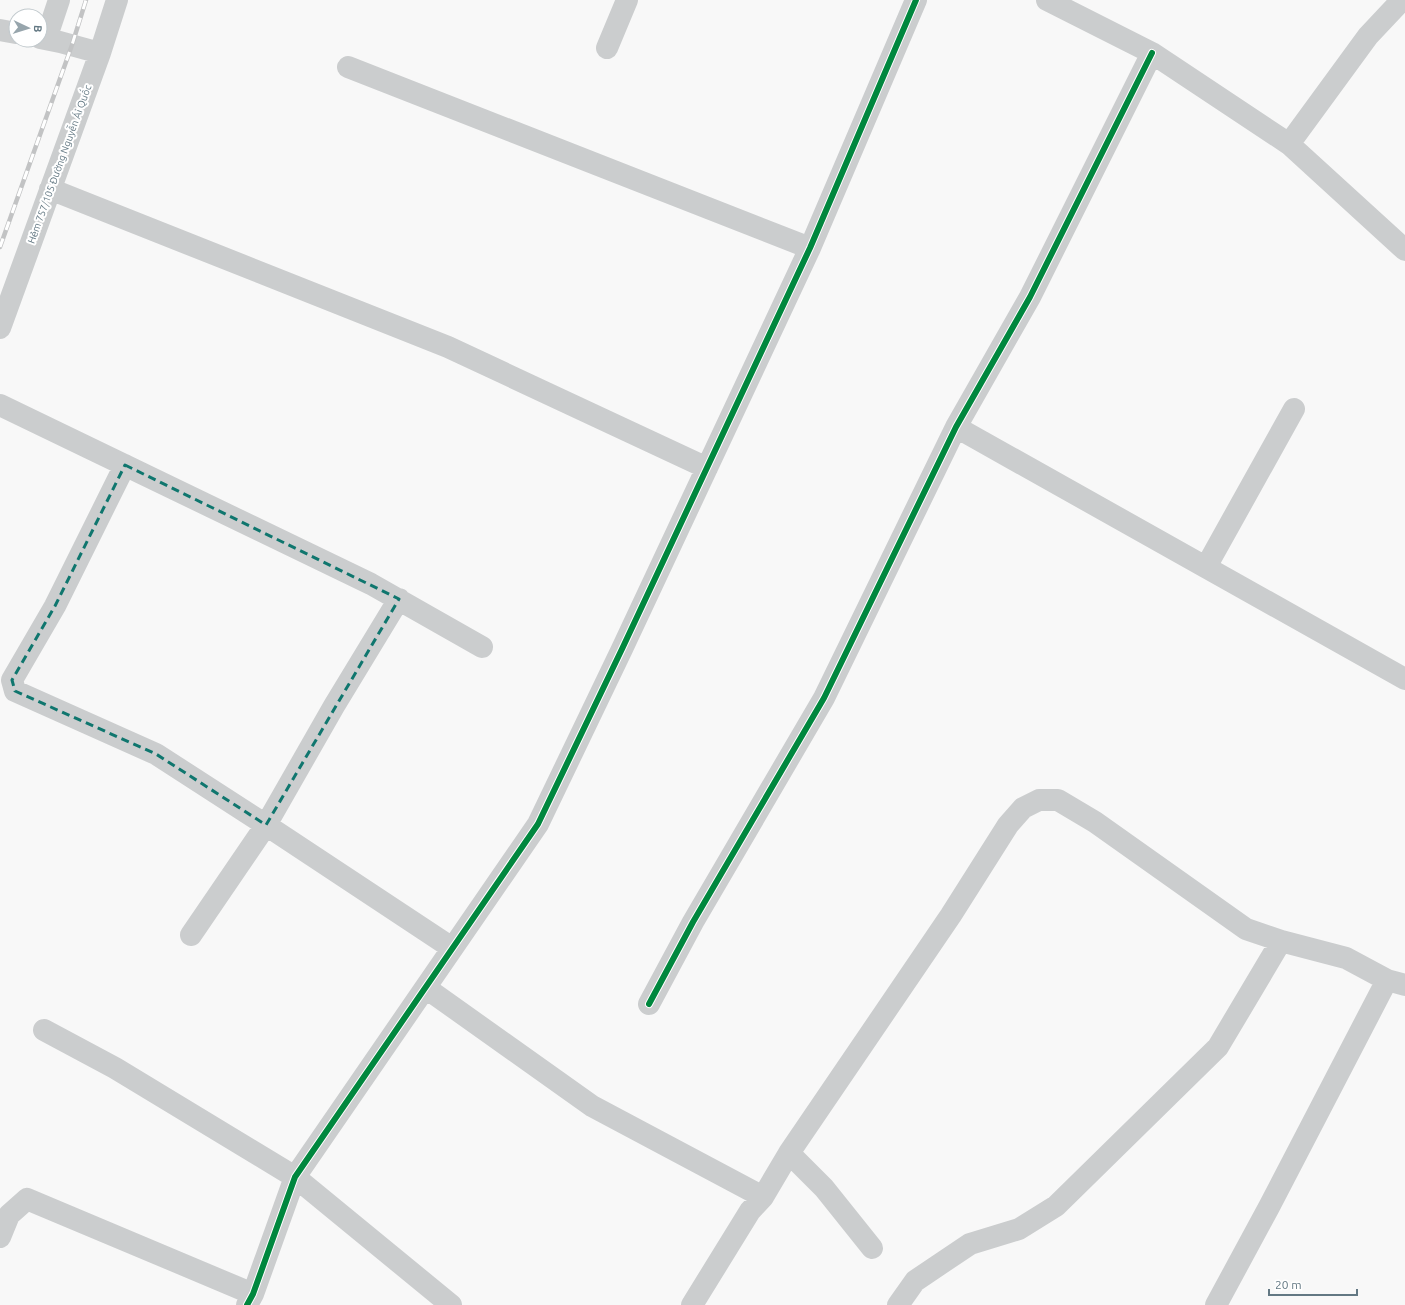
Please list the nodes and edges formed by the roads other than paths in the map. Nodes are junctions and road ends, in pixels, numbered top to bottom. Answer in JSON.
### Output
{"nodes":[{"id":1,"x":59,"y":0,"type":"edge"},
{"id":2,"x":117,"y":0,"type":"edge"},
{"id":3,"x":627,"y":0,"type":"edge"},
{"id":4,"x":916,"y":0,"type":"edge"},
{"id":5,"x":1047,"y":0,"type":"edge"},
{"id":6,"x":1401,"y":3,"type":"edge"},
{"id":7,"x":48,"y":27,"type":"edge"},
{"id":8,"x":48,"y":40,"type":"edge"},
{"id":9,"x":607,"y":48,"type":"dead end"},
{"id":10,"x":100,"y":53,"type":"junction"},
{"id":11,"x":1152,"y":53,"type":"junction"},
{"id":12,"x":348,"y":67,"type":"dead end"},
{"id":13,"x":1289,"y":144,"type":"junction"},
{"id":14,"x":50,"y":189,"type":"junction"},
{"id":15,"x":810,"y":248,"type":"junction"},
{"id":16,"x":1405,"y":250,"type":"edge"},
{"id":17,"x":0,"y":328,"type":"edge"},
{"id":18,"x":0,"y":406,"type":"edge"},
{"id":19,"x":1294,"y":409,"type":"dead end"},
{"id":20,"x":956,"y":427,"type":"junction"},
{"id":21,"x":125,"y":465,"type":"junction"},
{"id":22,"x":708,"y":468,"type":"junction"},
{"id":23,"x":1206,"y":567,"type":"junction"},
{"id":24,"x":398,"y":600,"type":"junction"},
{"id":25,"x":482,"y":647,"type":"dead end"},
{"id":26,"x":1405,"y":678,"type":"edge"},
{"id":27,"x":266,"y":825,"type":"junction"},
{"id":28,"x":191,"y":934,"type":"dead end"},
{"id":29,"x":1281,"y":942,"type":"junction"},
{"id":30,"x":452,"y":948,"type":"junction"},
{"id":31,"x":1396,"y":983,"type":"edge"},
{"id":32,"x":426,"y":988,"type":"junction"},
{"id":33,"x":649,"y":1004,"type":"dead end"},
{"id":34,"x":44,"y":1030,"type":"dead end"},
{"id":35,"x":788,"y":1153,"type":"junction"},
{"id":36,"x":295,"y":1177,"type":"junction"},
{"id":37,"x":763,"y":1197,"type":"junction"},
{"id":38,"x":0,"y":1237,"type":"edge"},
{"id":39,"x":872,"y":1248,"type":"dead end"},
{"id":40,"x":250,"y":1300,"type":"edge"},
{"id":41,"x":451,"y":1305,"type":"edge"},
{"id":42,"x":692,"y":1305,"type":"edge"},
{"id":43,"x":898,"y":1305,"type":"edge"},
{"id":44,"x":1216,"y":1305,"type":"edge"}],
"edges":[{"from":1,"to":7,"type":"street"},
{"from":2,"to":10,"type":"street","name":"Hẻm 757/105 Đường Nguyễn Ái Quốc"},
{"from":3,"to":9,"type":"street"},
{"from":4,"to":15,"type":"street"},
{"from":5,"to":11,"type":"street"},
{"from":6,"to":13,"type":"street"},
{"from":8,"to":10,"type":"street"},
{"from":10,"to":14,"type":"street","name":"Hẻm 757/105 Đường Nguyễn Ái Quốc"},
{"from":11,"to":13,"type":"street"},
{"from":11,"to":20,"type":"street"},
{"from":12,"to":15,"type":"street"},
{"from":13,"to":16,"type":"street"},
{"from":14,"to":17,"type":"street","name":"Hẻm 757/105 Đường Nguyễn Ái Quốc"},
{"from":14,"to":22,"type":"street"},
{"from":15,"to":22,"type":"street"},
{"from":18,"to":21,"type":"street"},
{"from":19,"to":23,"type":"street"},
{"from":20,"to":23,"type":"street"},
{"from":20,"to":33,"type":"street"},
{"from":21,"to":24,"type":"street"},
{"from":21,"to":27,"type":"street"},
{"from":22,"to":30,"type":"street"},
{"from":23,"to":26,"type":"street"},
{"from":24,"to":25,"type":"street"},
{"from":24,"to":27,"type":"street"},
{"from":27,"to":28,"type":"street"},
{"from":27,"to":30,"type":"street"},
{"from":29,"to":31,"type":"street"},
{"from":29,"to":35,"type":"street"},
{"from":29,"to":43,"type":"street"},
{"from":30,"to":32,"type":"street"},
{"from":31,"to":44,"type":"street"},
{"from":32,"to":36,"type":"street"},
{"from":32,"to":37,"type":"street"},
{"from":34,"to":36,"type":"street"},
{"from":35,"to":37,"type":"street"},
{"from":35,"to":39,"type":"street"},
{"from":36,"to":40,"type":"street"},
{"from":36,"to":41,"type":"street"},
{"from":37,"to":42,"type":"street"},
{"from":38,"to":40,"type":"street"}]}
